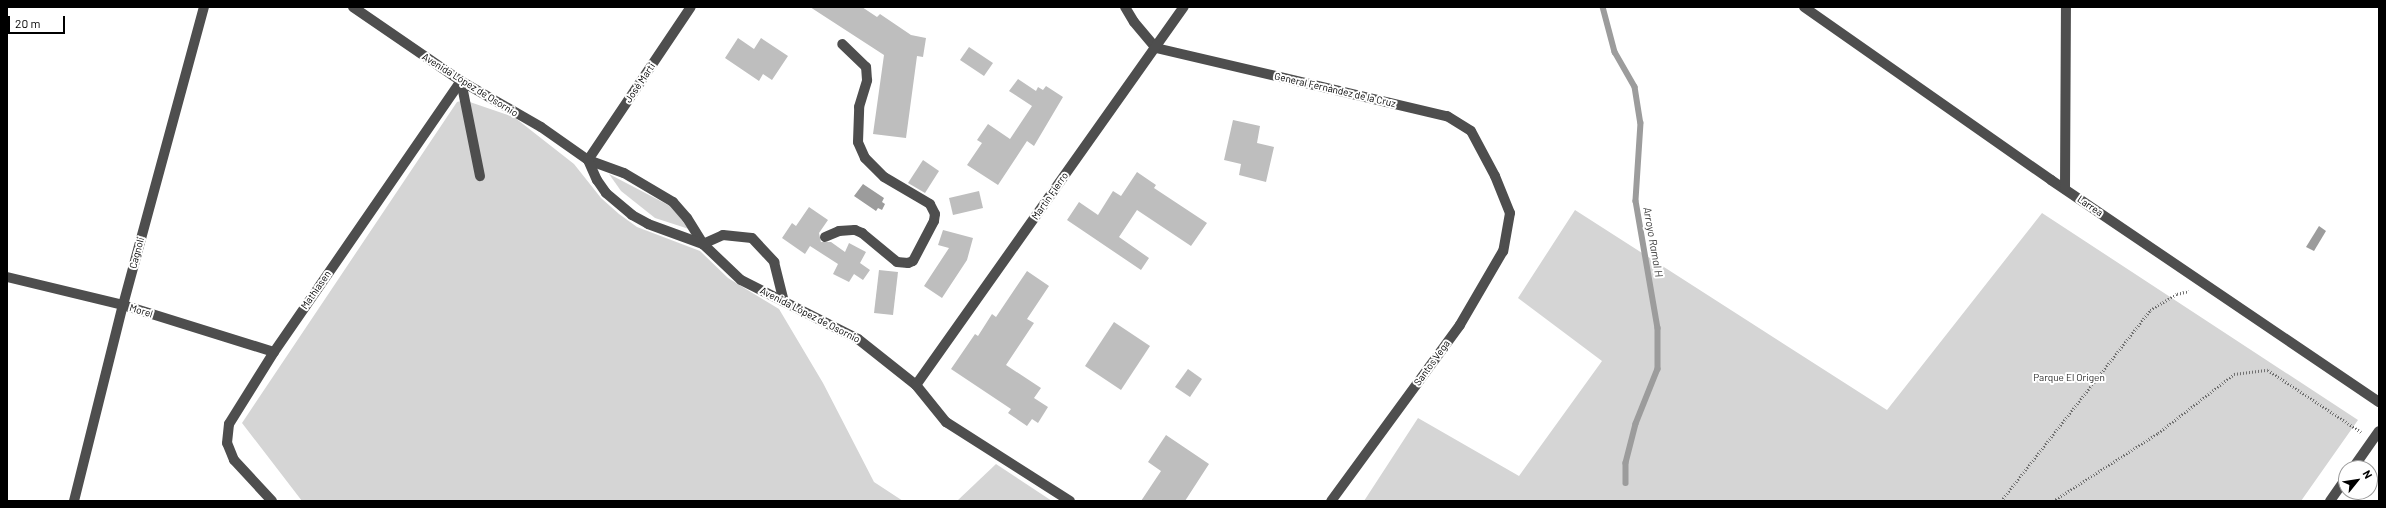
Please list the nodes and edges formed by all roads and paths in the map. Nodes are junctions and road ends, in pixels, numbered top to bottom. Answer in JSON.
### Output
{"nodes":[{"id":1,"x":204,"y":7,"type":"edge"},
{"id":2,"x":353,"y":7,"type":"edge"},
{"id":3,"x":691,"y":7,"type":"edge"},
{"id":4,"x":1125,"y":7,"type":"edge"},
{"id":5,"x":1184,"y":7,"type":"edge"},
{"id":6,"x":1804,"y":7,"type":"edge"},
{"id":7,"x":2066,"y":7,"type":"edge"},
{"id":8,"x":842,"y":44,"type":"dead end"},
{"id":9,"x":1156,"y":48,"type":"junction"},
{"id":10,"x":461,"y":81,"type":"junction"},
{"id":11,"x":588,"y":160,"type":"junction"},
{"id":12,"x":480,"y":176,"type":"dead end"},
{"id":13,"x":2065,"y":189,"type":"junction"},
{"id":14,"x":1510,"y":213,"type":"joint"},
{"id":15,"x":825,"y":237,"type":"dead end"},
{"id":16,"x":703,"y":244,"type":"junction"},
{"id":17,"x":7,"y":277,"type":"edge"},
{"id":18,"x":2208,"y":286,"type":"junction"},
{"id":19,"x":784,"y":302,"type":"junction"},
{"id":20,"x":123,"y":305,"type":"junction"},
{"id":21,"x":274,"y":352,"type":"junction"},
{"id":22,"x":916,"y":385,"type":"junction"},
{"id":23,"x":2379,"y":402,"type":"edge"},
{"id":24,"x":2379,"y":431,"type":"edge"},
{"id":25,"x":2372,"y":440,"type":"junction"},
{"id":26,"x":2358,"y":460,"type":"edge"},
{"id":27,"x":2338,"y":490,"type":"edge"},
{"id":28,"x":74,"y":501,"type":"edge"},
{"id":29,"x":272,"y":501,"type":"edge"},
{"id":30,"x":1070,"y":501,"type":"edge"},
{"id":31,"x":1331,"y":501,"type":"edge"},
{"id":32,"x":2001,"y":501,"type":"edge"},
{"id":33,"x":2053,"y":501,"type":"edge"},
{"id":34,"x":2330,"y":501,"type":"edge"}],
"edges":[{"from":1,"to":20,"type":"street","name":"Cagnoli"},
{"from":2,"to":10,"type":"street","name":"Avenida López de Osornio"},
{"from":3,"to":11,"type":"street","name":"José Martí"},
{"from":4,"to":9,"type":"street"},
{"from":5,"to":9,"type":"street","name":"Martín Fierro"},
{"from":6,"to":13,"type":"street","name":"Larrea"},
{"from":7,"to":13,"type":"street"},
{"from":8,"to":15,"type":"street"},
{"from":9,"to":14,"type":"street","name":"General Fernández de la Cruz"},
{"from":9,"to":22,"type":"street","name":"Martín Fierro"},
{"from":10,"to":11,"type":"street","name":"Avenida López de Osornio"},
{"from":10,"to":12,"type":"street"},
{"from":10,"to":21,"type":"street","name":"Mathiasen"},
{"from":11,"to":16,"type":"street","name":"Avenida López de Osornio"},
{"from":11,"to":16,"type":"street","name":"Avenida López de Osornio"},
{"from":13,"to":18,"type":"street","name":"Larrea"},
{"from":14,"to":31,"type":"street","name":"Santos Vega"},
{"from":16,"to":19,"type":"street","name":"Avenida López de Osornio"},
{"from":16,"to":19,"type":"street"},
{"from":17,"to":20,"type":"street","name":"Morel"},
{"from":18,"to":23,"type":"street","name":"Larrea"},
{"from":18,"to":32,"type":"path"},
{"from":19,"to":22,"type":"street","name":"Avenida López de Osornio"},
{"from":20,"to":21,"type":"street","name":"Morel"},
{"from":20,"to":28,"type":"street","name":"Cagnoli"},
{"from":21,"to":29,"type":"street","name":"Mathiasen"},
{"from":22,"to":30,"type":"street","name":"Avenida López de Osornio"},
{"from":24,"to":25,"type":"street"},
{"from":25,"to":26,"type":"street"},
{"from":25,"to":33,"type":"path"},
{"from":27,"to":34,"type":"street"}]}
